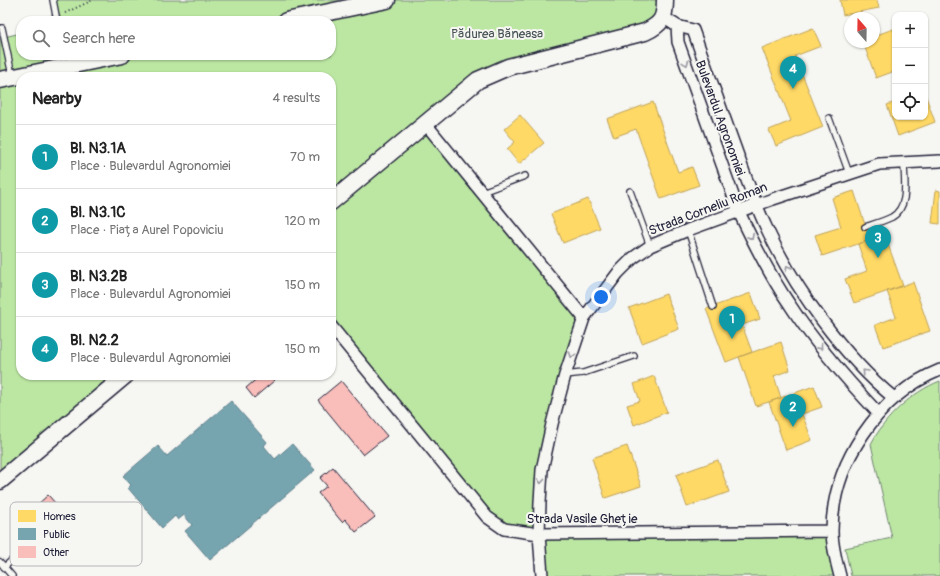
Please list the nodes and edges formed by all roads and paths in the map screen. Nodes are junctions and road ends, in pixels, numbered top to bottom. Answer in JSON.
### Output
{"nodes":[{"id":1,"x":53,"y":0,"type":"edge"},
{"id":2,"x":93,"y":0,"type":"edge"},
{"id":3,"x":387,"y":0,"type":"edge"},
{"id":4,"x":665,"y":5,"type":"edge"},
{"id":5,"x":56,"y":16,"type":"edge"},
{"id":6,"x":63,"y":16,"type":"edge"},
{"id":7,"x":310,"y":16,"type":"edge"},
{"id":8,"x":677,"y":26,"type":"junction"},
{"id":9,"x":2,"y":28,"type":"dead end"},
{"id":10,"x":90,"y":60,"type":"edge"},
{"id":11,"x":34,"y":72,"type":"edge"},
{"id":12,"x":16,"y":76,"type":"edge"},
{"id":13,"x":6,"y":79,"type":"edge"},
{"id":14,"x":829,"y":118,"type":"dead end"},
{"id":15,"x":424,"y":123,"type":"junction"},
{"id":16,"x":940,"y":161,"type":"edge"},
{"id":17,"x":904,"y":162,"type":"junction"},
{"id":18,"x":849,"y":173,"type":"junction"},
{"id":19,"x":525,"y":176,"type":"dead end"},
{"id":20,"x":630,"y":191,"type":"dead end"},
{"id":21,"x":481,"y":193,"type":"junction"},
{"id":22,"x":336,"y":198,"type":"edge"},
{"id":23,"x":756,"y":205,"type":"junction"},
{"id":24,"x":739,"y":212,"type":"junction"},
{"id":25,"x":865,"y":227,"type":"dead end"},
{"id":26,"x":688,"y":230,"type":"junction"},
{"id":27,"x":650,"y":246,"type":"junction"},
{"id":28,"x":713,"y":307,"type":"dead end"},
{"id":29,"x":584,"y":318,"type":"junction"},
{"id":30,"x":336,"y":332,"type":"edge"},
{"id":31,"x":634,"y":356,"type":"dead end"},
{"id":32,"x":940,"y":370,"type":"edge"},
{"id":33,"x":565,"y":375,"type":"junction"},
{"id":34,"x":120,"y":380,"type":"edge"},
{"id":35,"x":894,"y":398,"type":"junction"},
{"id":36,"x":879,"y":414,"type":"junction"},
{"id":37,"x":0,"y":481,"type":"edge"},
{"id":38,"x":832,"y":531,"type":"junction"},
{"id":39,"x":539,"y":534,"type":"junction"},
{"id":40,"x":0,"y":562,"type":"edge"},
{"id":41,"x":10,"y":562,"type":"edge"},
{"id":42,"x":4,"y":567,"type":"junction"},
{"id":43,"x":12,"y":576,"type":"edge"},
{"id":44,"x":542,"y":576,"type":"edge"},
{"id":45,"x":840,"y":576,"type":"edge"}],
"edges":[{"from":1,"to":5,"type":"lane"},
{"from":2,"to":6,"type":"path"},
{"from":3,"to":7,"type":"street"},
{"from":4,"to":8,"type":"street","name":"Bulevardul Agronomiei"},
{"from":4,"to":15,"type":"street"},
{"from":8,"to":23,"type":"street","name":"Bulevardul Agronomiei"},
{"from":8,"to":24,"type":"street","name":"Bulevardul Agronomiei","one_way":true},
{"from":9,"to":13,"type":"lane"},
{"from":10,"to":11,"type":"street"},
{"from":12,"to":13,"type":"street"},
{"from":14,"to":18,"type":"lane"},
{"from":15,"to":21,"type":"street"},
{"from":15,"to":22,"type":"street"},
{"from":16,"to":17,"type":"street","name":"Strada Corneliu Roman"},
{"from":17,"to":18,"type":"street","name":"Strada Corneliu Roman"},
{"from":17,"to":25,"type":"lane"},
{"from":18,"to":23,"type":"street","name":"Strada Corneliu Roman"},
{"from":19,"to":21,"type":"lane"},
{"from":20,"to":27,"type":"lane"},
{"from":21,"to":29,"type":"street"},
{"from":23,"to":24,"type":"street","name":"Strada Corneliu Roman"},
{"from":35,"to":23,"type":"street","name":"Bulevardul Agronomiei","one_way":true},
{"from":24,"to":26,"type":"street","name":"Strada Corneliu Roman"},
{"from":24,"to":36,"type":"street","name":"Bulevardul Agronomiei","one_way":true},
{"from":26,"to":27,"type":"street","name":"Strada Corneliu Roman"},
{"from":26,"to":28,"type":"lane"},
{"from":27,"to":29,"type":"street","name":"Strada Corneliu Roman"},
{"from":29,"to":33,"type":"street","name":"Strada Corneliu Roman","one_way":true},
{"from":30,"to":39,"type":"street","name":"Strada Vasile Gheție"},
{"from":31,"to":33,"type":"lane"},
{"from":32,"to":35,"type":"street"},
{"from":33,"to":39,"type":"street","name":"Strada Corneliu Roman","one_way":true},
{"from":34,"to":37,"type":"street"},
{"from":35,"to":36,"type":"street"},
{"from":36,"to":38,"type":"street"},
{"from":38,"to":39,"type":"street","name":"Strada Vasile Gheție"},
{"from":38,"to":45,"type":"street"},
{"from":39,"to":44,"type":"street","name":"Strada Corneliu Roman"},
{"from":40,"to":42,"type":"lane"},
{"from":41,"to":42,"type":"lane"},
{"from":42,"to":43,"type":"lane"}]}
